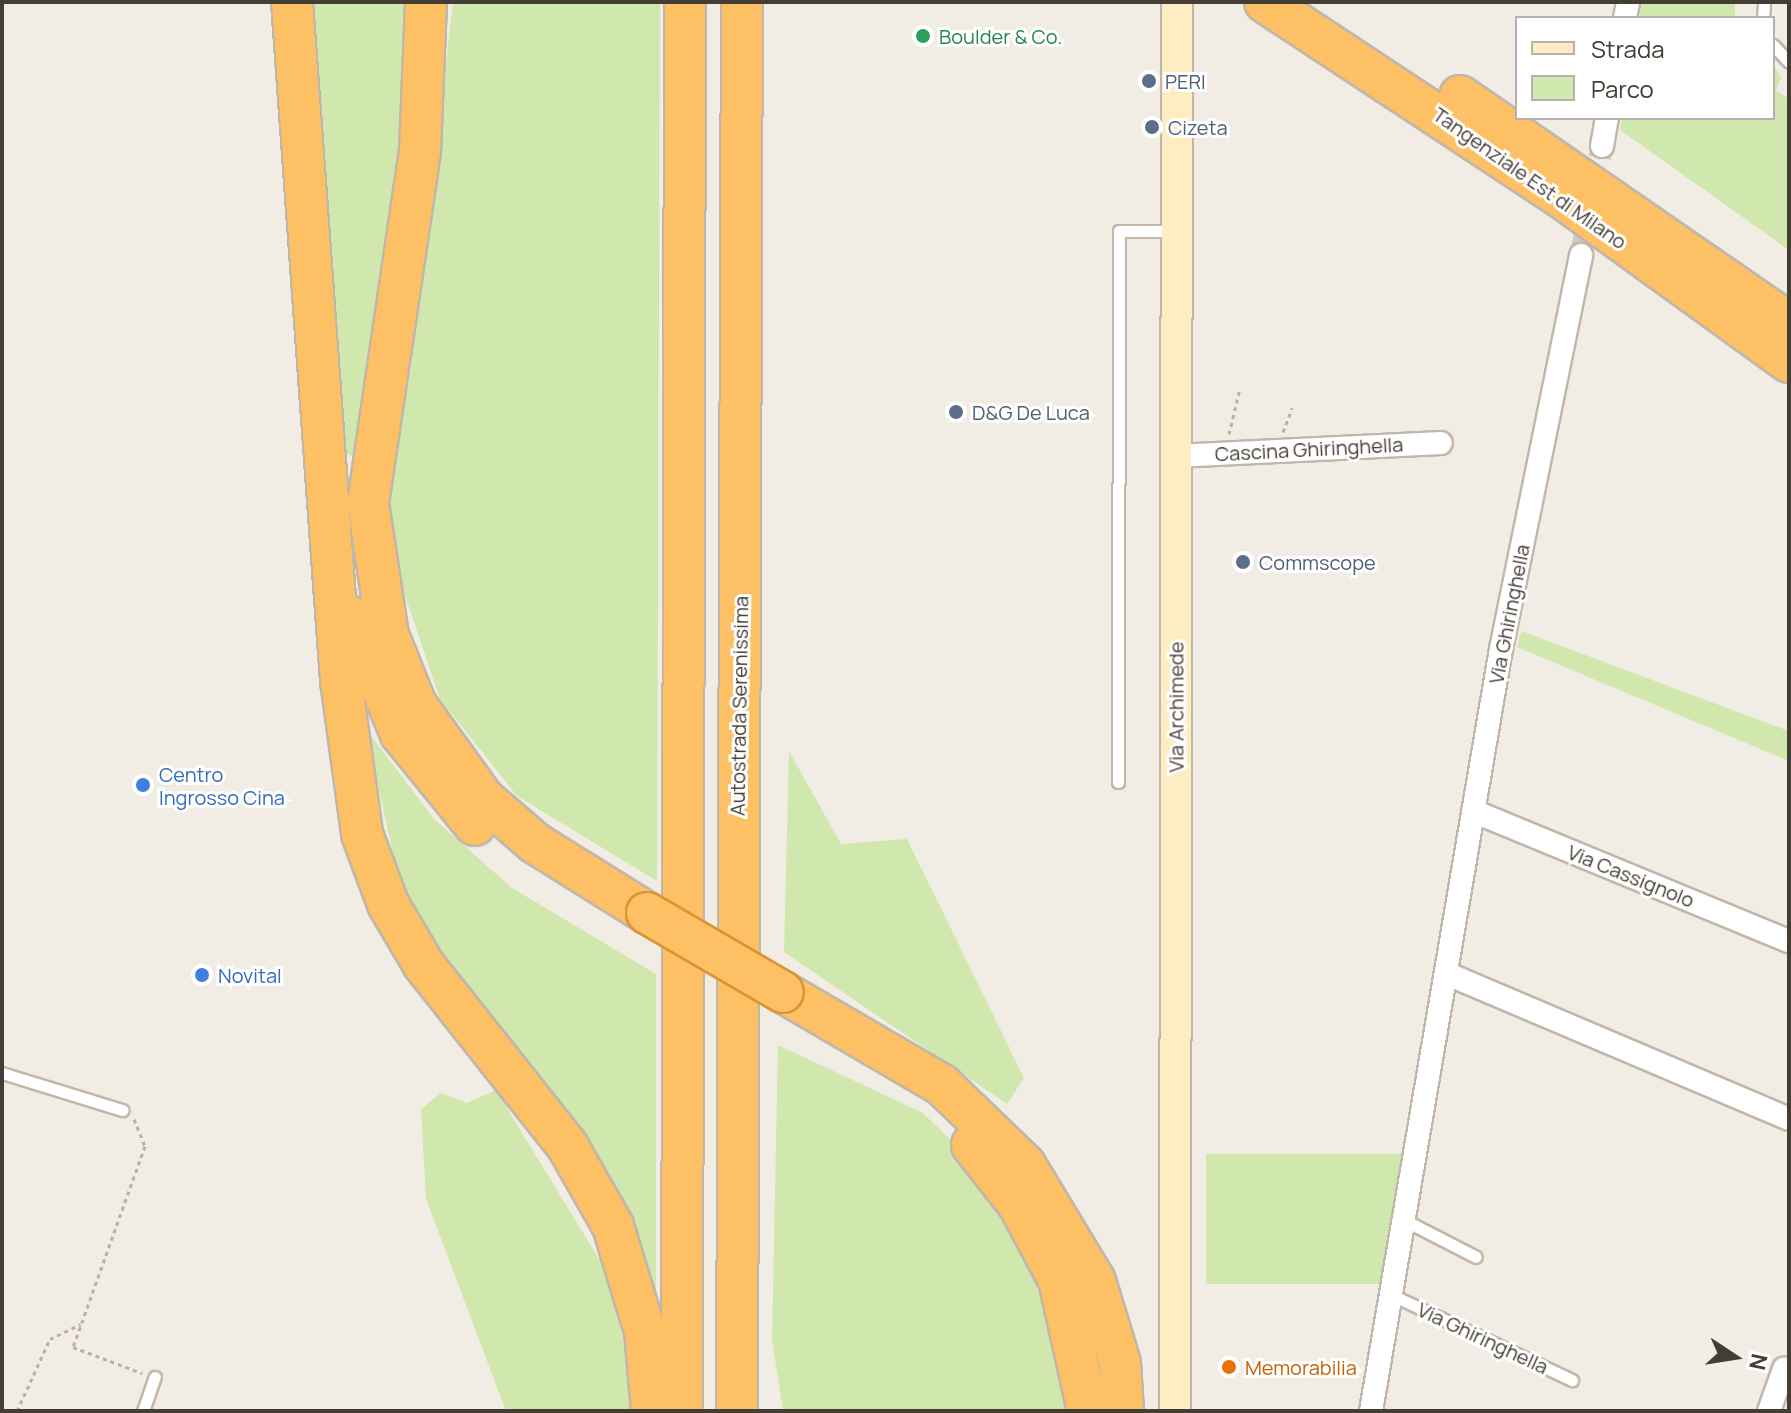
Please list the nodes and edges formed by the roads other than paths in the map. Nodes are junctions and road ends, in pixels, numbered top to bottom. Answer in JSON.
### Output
{"nodes":[{"id":1,"x":292,"y":2,"type":"edge"},
{"id":2,"x":426,"y":2,"type":"edge"},
{"id":3,"x":685,"y":2,"type":"edge"},
{"id":4,"x":742,"y":2,"type":"edge"},
{"id":5,"x":1177,"y":2,"type":"edge"},
{"id":6,"x":1265,"y":2,"type":"edge"},
{"id":7,"x":1311,"y":2,"type":"edge"},
{"id":8,"x":1775,"y":47,"type":"edge"},
{"id":9,"x":1789,"y":62,"type":"edge"},
{"id":10,"x":1607,"y":120,"type":"edge"},
{"id":11,"x":1602,"y":146,"type":"tunnel mouth"},
{"id":12,"x":1177,"y":231,"type":"junction"},
{"id":13,"x":1581,"y":255,"type":"tunnel mouth"},
{"id":14,"x":1789,"y":323,"type":"edge"},
{"id":15,"x":1789,"y":362,"type":"edge"},
{"id":16,"x":1441,"y":443,"type":"dead end"},
{"id":17,"x":1176,"y":456,"type":"junction"},
{"id":18,"x":332,"y":528,"type":"junction"},
{"id":19,"x":1118,"y":782,"type":"dead end"},
{"id":20,"x":1473,"y":811,"type":"junction"},
{"id":21,"x":737,"y":855,"type":"junction"},
{"id":22,"x":646,"y":927,"type":"junction"},
{"id":23,"x":1789,"y":941,"type":"edge"},
{"id":24,"x":1450,"y":975,"type":"junction"},
{"id":25,"x":782,"y":1006,"type":"junction"},
{"id":26,"x":2,"y":1073,"type":"edge"},
{"id":27,"x":122,"y":1110,"type":"road end"},
{"id":28,"x":1789,"y":1119,"type":"edge"},
{"id":29,"x":1408,"y":1222,"type":"junction"},
{"id":30,"x":1476,"y":1257,"type":"dead end"},
{"id":31,"x":1394,"y":1296,"type":"junction"},
{"id":32,"x":1787,"y":1363,"type":"edge"},
{"id":33,"x":155,"y":1377,"type":"road end"},
{"id":34,"x":1572,"y":1380,"type":"dead end"},
{"id":35,"x":143,"y":1411,"type":"edge"},
{"id":36,"x":652,"y":1411,"type":"edge"},
{"id":37,"x":682,"y":1411,"type":"edge"},
{"id":38,"x":737,"y":1411,"type":"edge"},
{"id":39,"x":766,"y":1411,"type":"edge"},
{"id":40,"x":1088,"y":1411,"type":"edge"},
{"id":41,"x":1123,"y":1411,"type":"edge"},
{"id":42,"x":1175,"y":1411,"type":"edge"},
{"id":43,"x":1371,"y":1411,"type":"edge"},
{"id":44,"x":1769,"y":1411,"type":"edge"}],
"edges":[{"from":1,"to":18,"type":"highway"},
{"from":2,"to":22,"type":"highway"},
{"from":3,"to":37,"type":"highway"},
{"from":4,"to":21,"type":"highway","name":"Autostrada Serenissima"},
{"from":5,"to":12,"type":"street","name":"Via Archimede"},
{"from":6,"to":15,"type":"highway","name":"Tangenziale Est di Milano"},
{"from":7,"to":14,"type":"highway","name":"Tangenziale Est di Milano"},
{"from":8,"to":9,"type":"lane"},
{"from":10,"to":11,"type":"street"},
{"from":12,"to":17,"type":"street","name":"Via Archimede"},
{"from":12,"to":19,"type":"lane"},
{"from":13,"to":20,"type":"street","name":"Via Ghiringhella"},
{"from":16,"to":17,"type":"street","name":"Cascina Ghiringhella"},
{"from":17,"to":42,"type":"street","name":"Via Archimede"},
{"from":18,"to":22,"type":"highway"},
{"from":18,"to":36,"type":"highway"},
{"from":20,"to":23,"type":"street","name":"Via Cassignolo"},
{"from":20,"to":24,"type":"street","name":"Via Ghiringhella"},
{"from":21,"to":38,"type":"highway","name":"Autostrada Serenissima"},
{"from":21,"to":39,"type":"highway"},
{"from":22,"to":25,"type":"highway"},
{"from":24,"to":28,"type":"street"},
{"from":24,"to":29,"type":"street","name":"Via Ghiringhella"},
{"from":25,"to":40,"type":"highway"},
{"from":25,"to":41,"type":"highway"},
{"from":26,"to":27,"type":"lane"},
{"from":29,"to":30,"type":"lane"},
{"from":29,"to":31,"type":"street","name":"Via Ghiringhella"},
{"from":31,"to":34,"type":"lane","name":"Via Ghiringhella"},
{"from":31,"to":43,"type":"street","name":"Via Ghiringhella"},
{"from":32,"to":44,"type":"street"},
{"from":33,"to":35,"type":"lane"}]}
